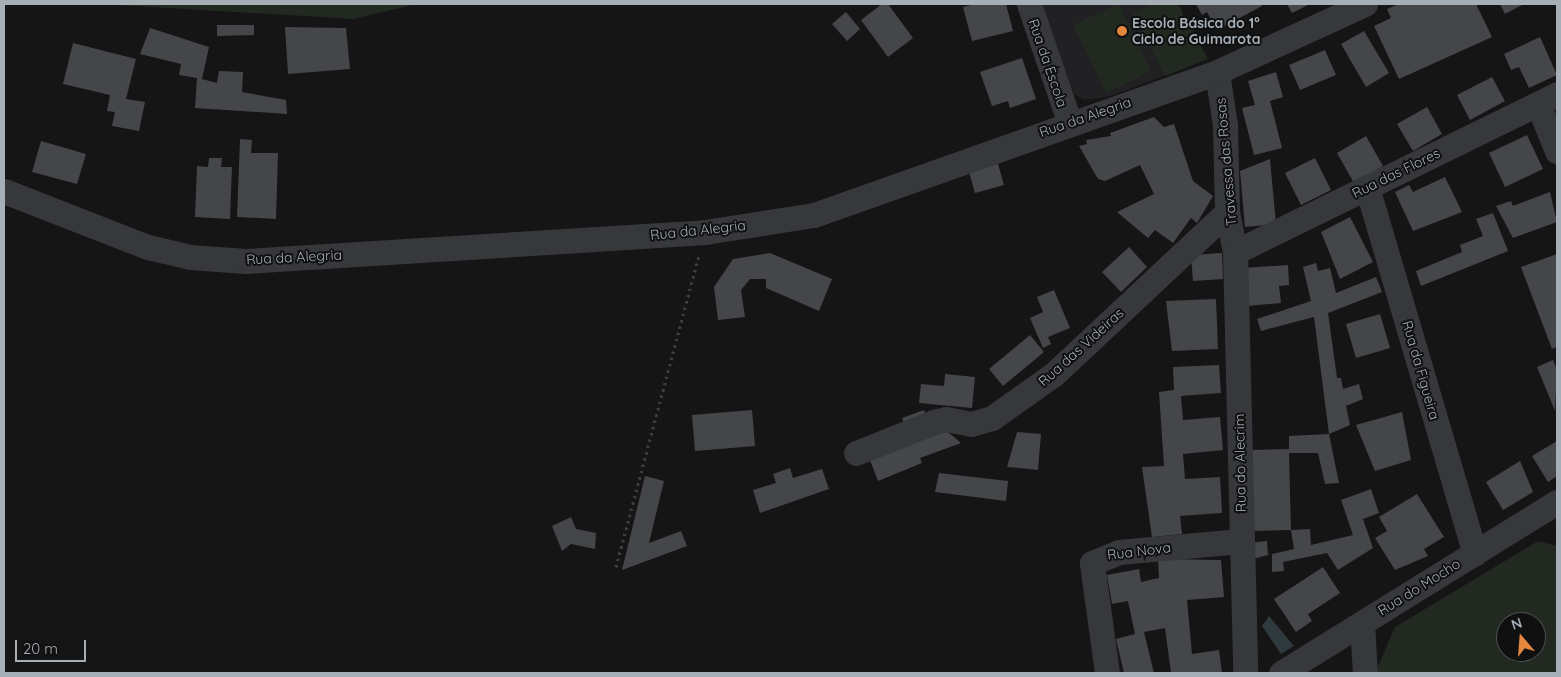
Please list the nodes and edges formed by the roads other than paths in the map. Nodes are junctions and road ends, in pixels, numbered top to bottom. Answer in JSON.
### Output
{"nodes":[{"id":1,"x":1029,"y":4,"type":"edge"},
{"id":2,"x":1365,"y":4,"type":"edge"},
{"id":3,"x":1217,"y":72,"type":"junction"},
{"id":4,"x":1548,"y":99,"type":"edge"},
{"id":5,"x":1069,"y":121,"type":"junction"},
{"id":6,"x":1557,"y":151,"type":"edge"},
{"id":7,"x":1367,"y":187,"type":"junction"},
{"id":8,"x":4,"y":191,"type":"edge"},
{"id":9,"x":1227,"y":212,"type":"junction"},
{"id":10,"x":1235,"y":252,"type":"junction"},
{"id":11,"x":856,"y":453,"type":"dead end"},
{"id":12,"x":1557,"y":502,"type":"edge"},
{"id":13,"x":1242,"y":541,"type":"junction"},
{"id":14,"x":1475,"y":553,"type":"junction"},
{"id":15,"x":1362,"y":623,"type":"junction"},
{"id":16,"x":1107,"y":673,"type":"edge"},
{"id":17,"x":1245,"y":673,"type":"edge"},
{"id":18,"x":1281,"y":673,"type":"edge"},
{"id":19,"x":1365,"y":673,"type":"edge"}],
"edges":[{"from":1,"to":5,"type":"street","name":"Rua da Escola"},
{"from":2,"to":3,"type":"street","name":"Rua da Alegria"},
{"from":3,"to":5,"type":"street","name":"Rua da Alegria"},
{"from":3,"to":9,"type":"street","name":"Travessa das Rosas"},
{"from":4,"to":6,"type":"street"},
{"from":4,"to":7,"type":"street","name":"Rua das Flores"},
{"from":5,"to":8,"type":"street","name":"Rua da Alegria"},
{"from":7,"to":10,"type":"street","name":"Rua das Flores"},
{"from":7,"to":14,"type":"street","name":"Rua da Figueira"},
{"from":9,"to":10,"type":"street","name":"Travessa das Rosas"},
{"from":9,"to":11,"type":"street","name":"Rua das Videiras"},
{"from":10,"to":13,"type":"street","name":"Rua do Alecrim"},
{"from":12,"to":14,"type":"street","name":"Rua do Mocho"},
{"from":13,"to":16,"type":"street","name":"Rua Nova"},
{"from":13,"to":17,"type":"street","name":"Rua do Alecrim"},
{"from":14,"to":15,"type":"street","name":"Rua do Mocho"},
{"from":15,"to":18,"type":"street","name":"Rua do Mocho"},
{"from":15,"to":19,"type":"street"}]}
